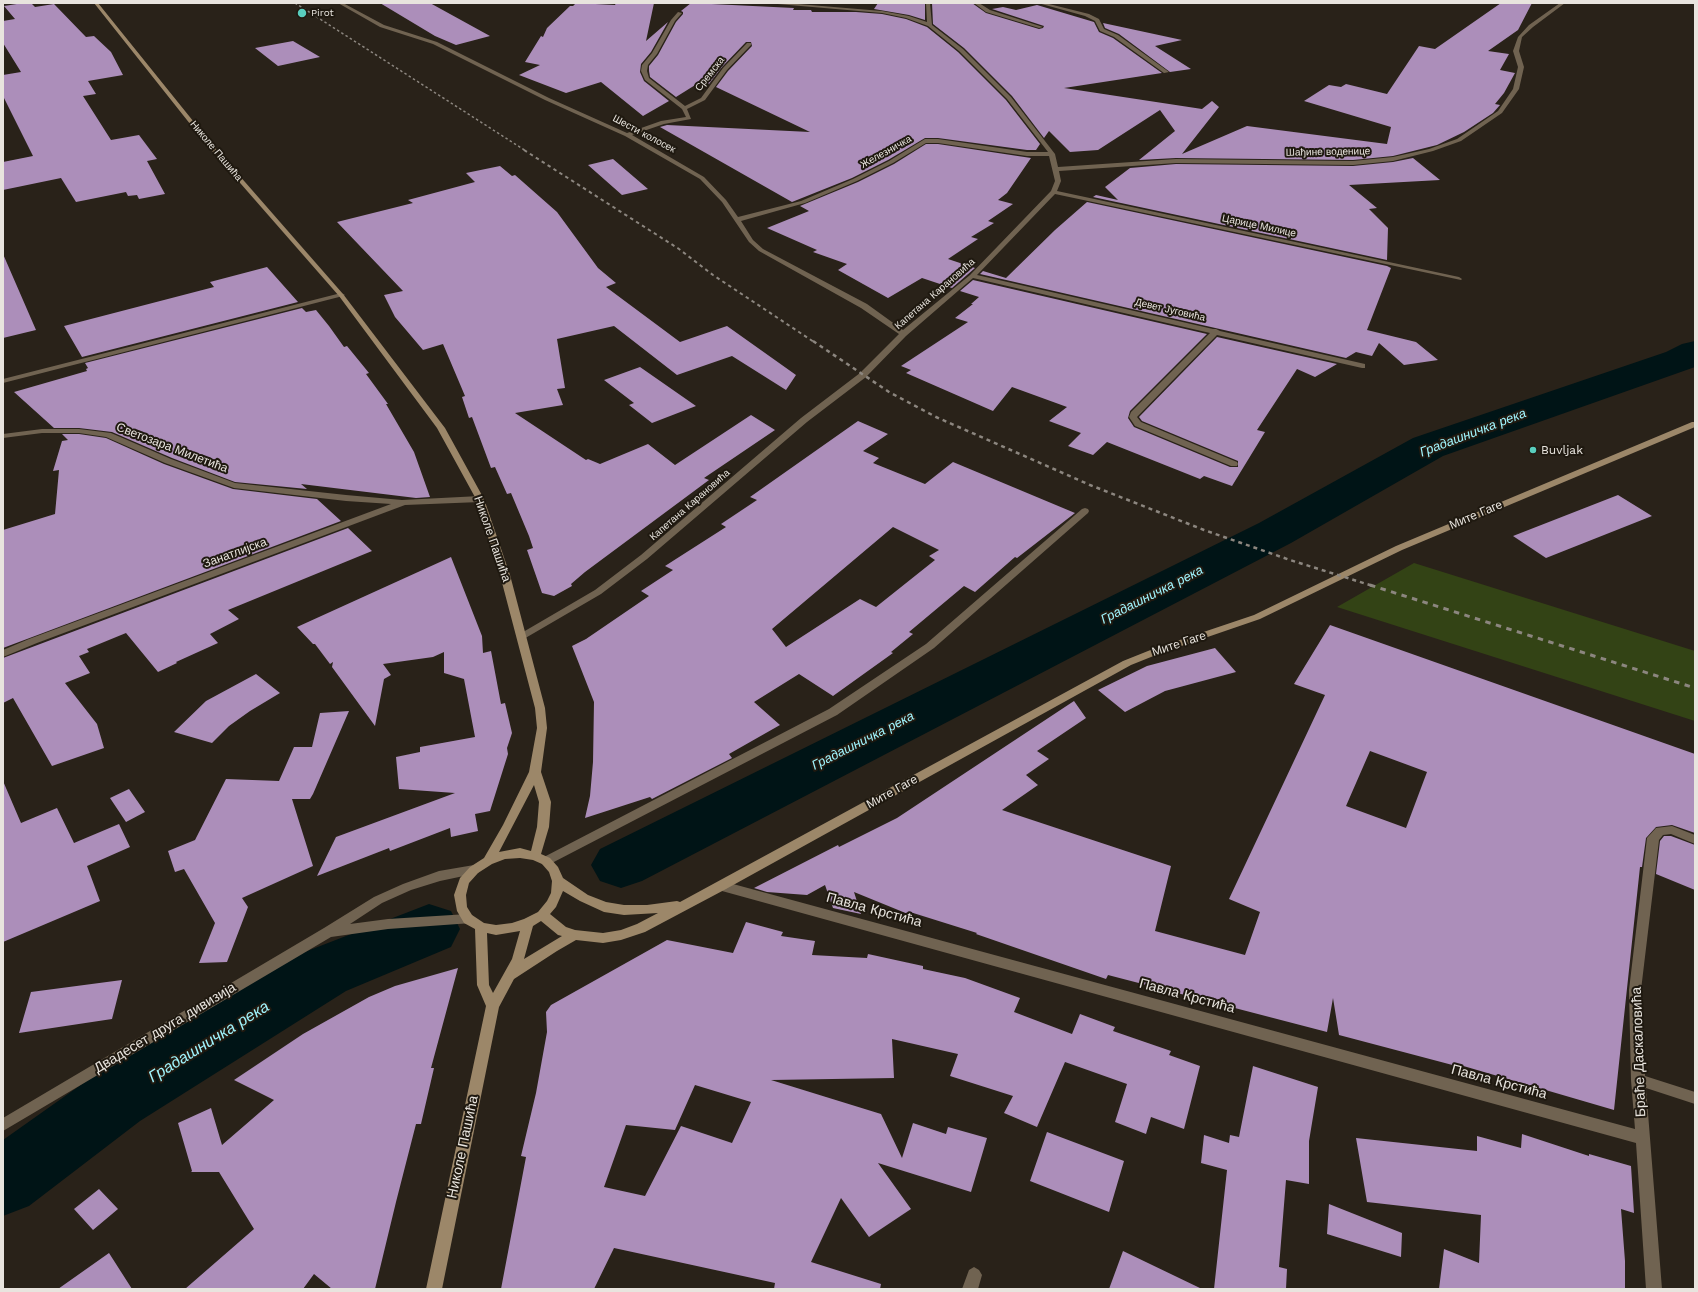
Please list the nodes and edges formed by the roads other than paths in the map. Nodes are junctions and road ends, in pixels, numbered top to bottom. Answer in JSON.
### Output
{"nodes":[{"id":1,"x":96,"y":3,"type":"edge"},
{"id":2,"x":340,"y":3,"type":"edge"},
{"id":3,"x":768,"y":3,"type":"edge"},
{"id":4,"x":928,"y":3,"type":"edge"},
{"id":5,"x":976,"y":3,"type":"edge"},
{"id":6,"x":1040,"y":3,"type":"edge"},
{"id":7,"x":1563,"y":3,"type":"edge"},
{"id":8,"x":680,"y":13,"type":"dead end"},
{"id":9,"x":930,"y":25,"type":"junction"},
{"id":10,"x":1041,"y":27,"type":"dead end"},
{"id":11,"x":750,"y":44,"type":"dead end"},
{"id":12,"x":1166,"y":72,"type":"dead end"},
{"id":13,"x":684,"y":108,"type":"junction"},
{"id":14,"x":627,"y":135,"type":"junction"},
{"id":15,"x":1052,"y":154,"type":"junction"},
{"id":16,"x":1057,"y":169,"type":"junction"},
{"id":17,"x":1054,"y":192,"type":"junction"},
{"id":18,"x":736,"y":220,"type":"junction"},
{"id":19,"x":972,"y":276,"type":"junction"},
{"id":20,"x":1459,"y":279,"type":"dead end"},
{"id":21,"x":341,"y":295,"type":"junction"},
{"id":22,"x":1216,"y":331,"type":"junction"},
{"id":23,"x":903,"y":334,"type":"junction"},
{"id":24,"x":1362,"y":366,"type":"dead end"},
{"id":25,"x":3,"y":381,"type":"edge"},
{"id":26,"x":1695,"y":424,"type":"edge"},
{"id":27,"x":3,"y":436,"type":"edge"},
{"id":28,"x":1234,"y":464,"type":"dead end"},
{"id":29,"x":480,"y":499,"type":"junction"},
{"id":30,"x":404,"y":502,"type":"junction"},
{"id":31,"x":1085,"y":511,"type":"dead end"},
{"id":32,"x":522,"y":637,"type":"junction"},
{"id":33,"x":3,"y":654,"type":"edge"},
{"id":34,"x":535,"y":772,"type":"junction"},
{"id":35,"x":1695,"y":840,"type":"edge"},
{"id":36,"x":535,"y":856,"type":"junction"},
{"id":37,"x":488,"y":860,"type":"junction"},
{"id":38,"x":546,"y":861,"type":"junction"},
{"id":39,"x":474,"y":870,"type":"junction"},
{"id":40,"x":558,"y":881,"type":"junction"},
{"id":41,"x":722,"y":886,"type":"junction"},
{"id":42,"x":683,"y":905,"type":"junction"},
{"id":43,"x":542,"y":915,"type":"junction"},
{"id":44,"x":468,"y":919,"type":"junction"},
{"id":45,"x":528,"y":923,"type":"junction"},
{"id":46,"x":481,"y":927,"type":"junction"},
{"id":47,"x":328,"y":932,"type":"junction"},
{"id":48,"x":575,"y":935,"type":"junction"},
{"id":49,"x":511,"y":975,"type":"junction"},
{"id":50,"x":493,"y":1006,"type":"junction"},
{"id":51,"x":1638,"y":1080,"type":"junction"},
{"id":52,"x":1695,"y":1098,"type":"edge"},
{"id":53,"x":3,"y":1125,"type":"edge"},
{"id":54,"x":1643,"y":1138,"type":"junction"},
{"id":55,"x":434,"y":1289,"type":"edge"},
{"id":56,"x":1654,"y":1289,"type":"edge"}],
"edges":[{"from":1,"to":21,"type":"main road","name":"Николе Пашића"},
{"from":2,"to":14,"type":"street","name":"Шести колосек"},
{"from":3,"to":9,"type":"street"},
{"from":4,"to":9,"type":"street"},
{"from":5,"to":10,"type":"street"},
{"from":6,"to":12,"type":"street"},
{"from":7,"to":16,"type":"street","name":"Шађине воденице"},
{"from":8,"to":13,"type":"street"},
{"from":9,"to":15,"type":"street"},
{"from":11,"to":13,"type":"street","name":"Сремска"},
{"from":13,"to":14,"type":"street"},
{"from":14,"to":18,"type":"street","name":"Шести колосек"},
{"from":15,"to":16,"type":"street"},
{"from":15,"to":18,"type":"street","name":"Железничка"},
{"from":16,"to":17,"type":"street"},
{"from":17,"to":19,"type":"street","name":"Капетана Карановића"},
{"from":17,"to":20,"type":"street","name":"Царице Милице"},
{"from":18,"to":23,"type":"street","name":"Шести колосек"},
{"from":19,"to":22,"type":"street","name":"Девет Југовића"},
{"from":19,"to":23,"type":"street","name":"Капетана Карановића"},
{"from":21,"to":25,"type":"street"},
{"from":21,"to":29,"type":"main road","name":"Николе Пашића"},
{"from":22,"to":24,"type":"street","name":"Девет Југовића"},
{"from":22,"to":28,"type":"street"},
{"from":23,"to":32,"type":"street","name":"Капетана Карановића"},
{"from":26,"to":41,"type":"main road","name":"Мите Гаге"},
{"from":27,"to":30,"type":"street","name":"Светозара Милетића"},
{"from":29,"to":30,"type":"street","name":"Занатлијска"},
{"from":29,"to":32,"type":"main road","name":"Николе Пашића"},
{"from":30,"to":33,"type":"street","name":"Занатлијска"},
{"from":31,"to":38,"type":"street"},
{"from":32,"to":34,"type":"main road","name":"Николе Пашића"},
{"from":34,"to":36,"type":"main road","name":"Николе Пашића"},
{"from":34,"to":37,"type":"main road","name":"Николе Пашића"},
{"from":35,"to":51,"type":"street","name":"Браће Даскаловића"},
{"from":36,"to":37,"type":"main road"},
{"from":36,"to":38,"type":"main road"},
{"from":37,"to":39,"type":"main road"},
{"from":38,"to":40,"type":"main road"},
{"from":39,"to":44,"type":"main road"},
{"from":39,"to":47,"type":"street","name":"Двадесет друга дивизија"},
{"from":40,"to":42,"type":"main road","name":"Мите Гаге"},
{"from":40,"to":43,"type":"main road"},
{"from":41,"to":42,"type":"main road","name":"Мите Гаге"},
{"from":41,"to":54,"type":"street","name":"Павла Крстића"},
{"from":42,"to":48,"type":"main road","name":"Мите Гаге"},
{"from":43,"to":45,"type":"main road"},
{"from":43,"to":48,"type":"main road","name":"Мите Гаге"},
{"from":44,"to":46,"type":"main road"},
{"from":44,"to":47,"type":"street","name":"Двадесет друга дивизија"},
{"from":45,"to":46,"type":"main road"},
{"from":45,"to":49,"type":"main road","name":"Николе Пашића"},
{"from":46,"to":50,"type":"main road"},
{"from":47,"to":53,"type":"street","name":"Двадесет друга дивизија"},
{"from":48,"to":49,"type":"main road"},
{"from":49,"to":50,"type":"main road","name":"Николе Пашића"},
{"from":50,"to":55,"type":"main road","name":"Николе Пашића"},
{"from":51,"to":52,"type":"street"},
{"from":51,"to":54,"type":"street","name":"Браће Даскаловића"},
{"from":54,"to":56,"type":"street","name":"Браће Даскаловића"}]}
